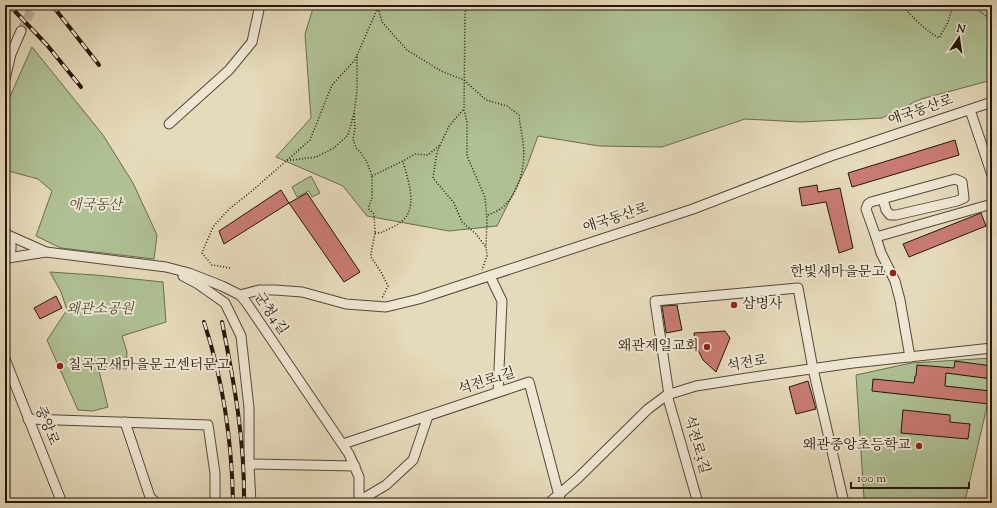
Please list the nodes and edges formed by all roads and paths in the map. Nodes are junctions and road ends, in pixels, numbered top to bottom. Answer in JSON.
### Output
{"nodes":[{"id":1,"x":260,"y":5,"type":"edge"},
{"id":2,"x":467,"y":5,"type":"edge"},
{"id":3,"x":902,"y":5,"type":"edge"},
{"id":4,"x":959,"y":5,"type":"edge"},
{"id":5,"x":967,"y":5,"type":"edge"},
{"id":6,"x":378,"y":6,"type":"edge"},
{"id":7,"x":992,"y":21,"type":"edge"},
{"id":8,"x":21,"y":31,"type":"tunnel mouth"},
{"id":9,"x":357,"y":54,"type":"junction"},
{"id":10,"x":5,"y":79,"type":"edge"},
{"id":11,"x":464,"y":80,"type":"junction"},
{"id":12,"x":992,"y":102,"type":"edge"},
{"id":13,"x":464,"y":110,"type":"junction"},
{"id":14,"x":970,"y":110,"type":"junction"},
{"id":15,"x":354,"y":113,"type":"junction"},
{"id":16,"x":169,"y":124,"type":"dead end"},
{"id":17,"x":441,"y":144,"type":"junction"},
{"id":18,"x":287,"y":160,"type":"junction"},
{"id":19,"x":404,"y":161,"type":"junction"},
{"id":20,"x":991,"y":170,"type":"edge"},
{"id":21,"x":372,"y":176,"type":"junction"},
{"id":22,"x":883,"y":199,"type":"junction"},
{"id":23,"x":992,"y":204,"type":"edge"},
{"id":24,"x":486,"y":216,"type":"junction"},
{"id":25,"x":6,"y":233,"type":"edge"},
{"id":26,"x":375,"y":233,"type":"junction"},
{"id":27,"x":876,"y":236,"type":"junction"},
{"id":28,"x":486,"y":247,"type":"junction"},
{"id":29,"x":46,"y":252,"type":"junction"},
{"id":30,"x":6,"y":259,"type":"edge"},
{"id":31,"x":166,"y":267,"type":"junction"},
{"id":32,"x":230,"y":268,"type":"dead end"},
{"id":33,"x":487,"y":277,"type":"junction"},
{"id":34,"x":240,"y":295,"type":"junction"},
{"id":35,"x":377,"y":306,"type":"junction"},
{"id":36,"x":992,"y":348,"type":"edge"},
{"id":37,"x":910,"y":357,"type":"junction"},
{"id":38,"x":5,"y":359,"type":"edge"},
{"id":39,"x":814,"y":369,"type":"junction"},
{"id":40,"x":498,"y":392,"type":"junction"},
{"id":41,"x":668,"y":395,"type":"junction"},
{"id":42,"x":428,"y":416,"type":"junction"},
{"id":43,"x":28,"y":419,"type":"junction"},
{"id":44,"x":125,"y":422,"type":"junction"},
{"id":45,"x":343,"y":444,"type":"junction"},
{"id":46,"x":248,"y":464,"type":"junction"},
{"id":47,"x":354,"y":466,"type":"junction"},
{"id":48,"x":142,"y":474,"type":"junction"},
{"id":49,"x":560,"y":499,"type":"edge"},
{"id":50,"x":359,"y":502,"type":"edge"},
{"id":51,"x":62,"y":503,"type":"edge"},
{"id":52,"x":146,"y":503,"type":"edge"},
{"id":53,"x":156,"y":503,"type":"edge"},
{"id":54,"x":215,"y":503,"type":"edge"},
{"id":55,"x":251,"y":503,"type":"edge"},
{"id":56,"x":549,"y":503,"type":"edge"},
{"id":57,"x":698,"y":503,"type":"edge"},
{"id":58,"x":844,"y":503,"type":"edge"}],
"edges":[{"from":1,"to":16,"type":"street"},
{"from":2,"to":11,"type":"path"},
{"from":3,"to":4,"type":"path"},
{"from":5,"to":7,"type":"path"},
{"from":6,"to":9,"type":"path"},
{"from":6,"to":11,"type":"path"},
{"from":8,"to":10,"type":"street"},
{"from":9,"to":15,"type":"path"},
{"from":9,"to":18,"type":"path"},
{"from":11,"to":13,"type":"path"},
{"from":11,"to":24,"type":"path"},
{"from":12,"to":14,"type":"street","name":"애국동산로"},
{"from":13,"to":17,"type":"path"},
{"from":13,"to":24,"type":"path"},
{"from":14,"to":20,"type":"street"},
{"from":14,"to":33,"type":"street","name":"애국동산로"},
{"from":15,"to":18,"type":"path"},
{"from":15,"to":21,"type":"path"},
{"from":17,"to":19,"type":"path"},
{"from":17,"to":28,"type":"path"},
{"from":18,"to":32,"type":"path"},
{"from":19,"to":21,"type":"path"},
{"from":19,"to":26,"type":"path"},
{"from":21,"to":26,"type":"path"},
{"from":22,"to":22,"type":"street"},
{"from":22,"to":27,"type":"street"},
{"from":23,"to":27,"type":"street"},
{"from":24,"to":28,"type":"path"},
{"from":25,"to":29,"type":"street","name":"군청4길"},
{"from":25,"to":30,"type":"street"},
{"from":26,"to":35,"type":"path"},
{"from":27,"to":37,"type":"street"},
{"from":28,"to":33,"type":"path"},
{"from":29,"to":30,"type":"street","name":"군청4길"},
{"from":29,"to":31,"type":"street","name":"군청4길"},
{"from":31,"to":34,"type":"street","name":"군청4길"},
{"from":31,"to":46,"type":"street"},
{"from":33,"to":35,"type":"street","name":"애국동산로"},
{"from":33,"to":40,"type":"street"},
{"from":34,"to":35,"type":"street","name":"애국동산로"},
{"from":34,"to":45,"type":"street","name":"군청4길"},
{"from":36,"to":37,"type":"street","name":"석전로"},
{"from":37,"to":39,"type":"street","name":"석전로"},
{"from":38,"to":43,"type":"street","name":"중앙로"},
{"from":39,"to":41,"type":"street","name":"석전로"},
{"from":39,"to":41,"type":"street","name":"석전로3길"},
{"from":39,"to":58,"type":"street"},
{"from":40,"to":42,"type":"street","name":"석전로1길"},
{"from":40,"to":49,"type":"street","name":"석전로1길"},
{"from":41,"to":49,"type":"street","name":"석전로"},
{"from":41,"to":57,"type":"street","name":"석전로3길"},
{"from":42,"to":45,"type":"street","name":"석전로1길"},
{"from":42,"to":50,"type":"street","name":"군청4길"},
{"from":43,"to":44,"type":"street"},
{"from":43,"to":51,"type":"street","name":"중앙로"},
{"from":44,"to":48,"type":"street"},
{"from":44,"to":54,"type":"street"},
{"from":45,"to":47,"type":"street","name":"군청4길"},
{"from":46,"to":47,"type":"street"},
{"from":46,"to":55,"type":"street"},
{"from":47,"to":50,"type":"street","name":"군청4길"},
{"from":48,"to":52,"type":"street"},
{"from":48,"to":53,"type":"street"},
{"from":49,"to":56,"type":"street","name":"석전로"}]}
